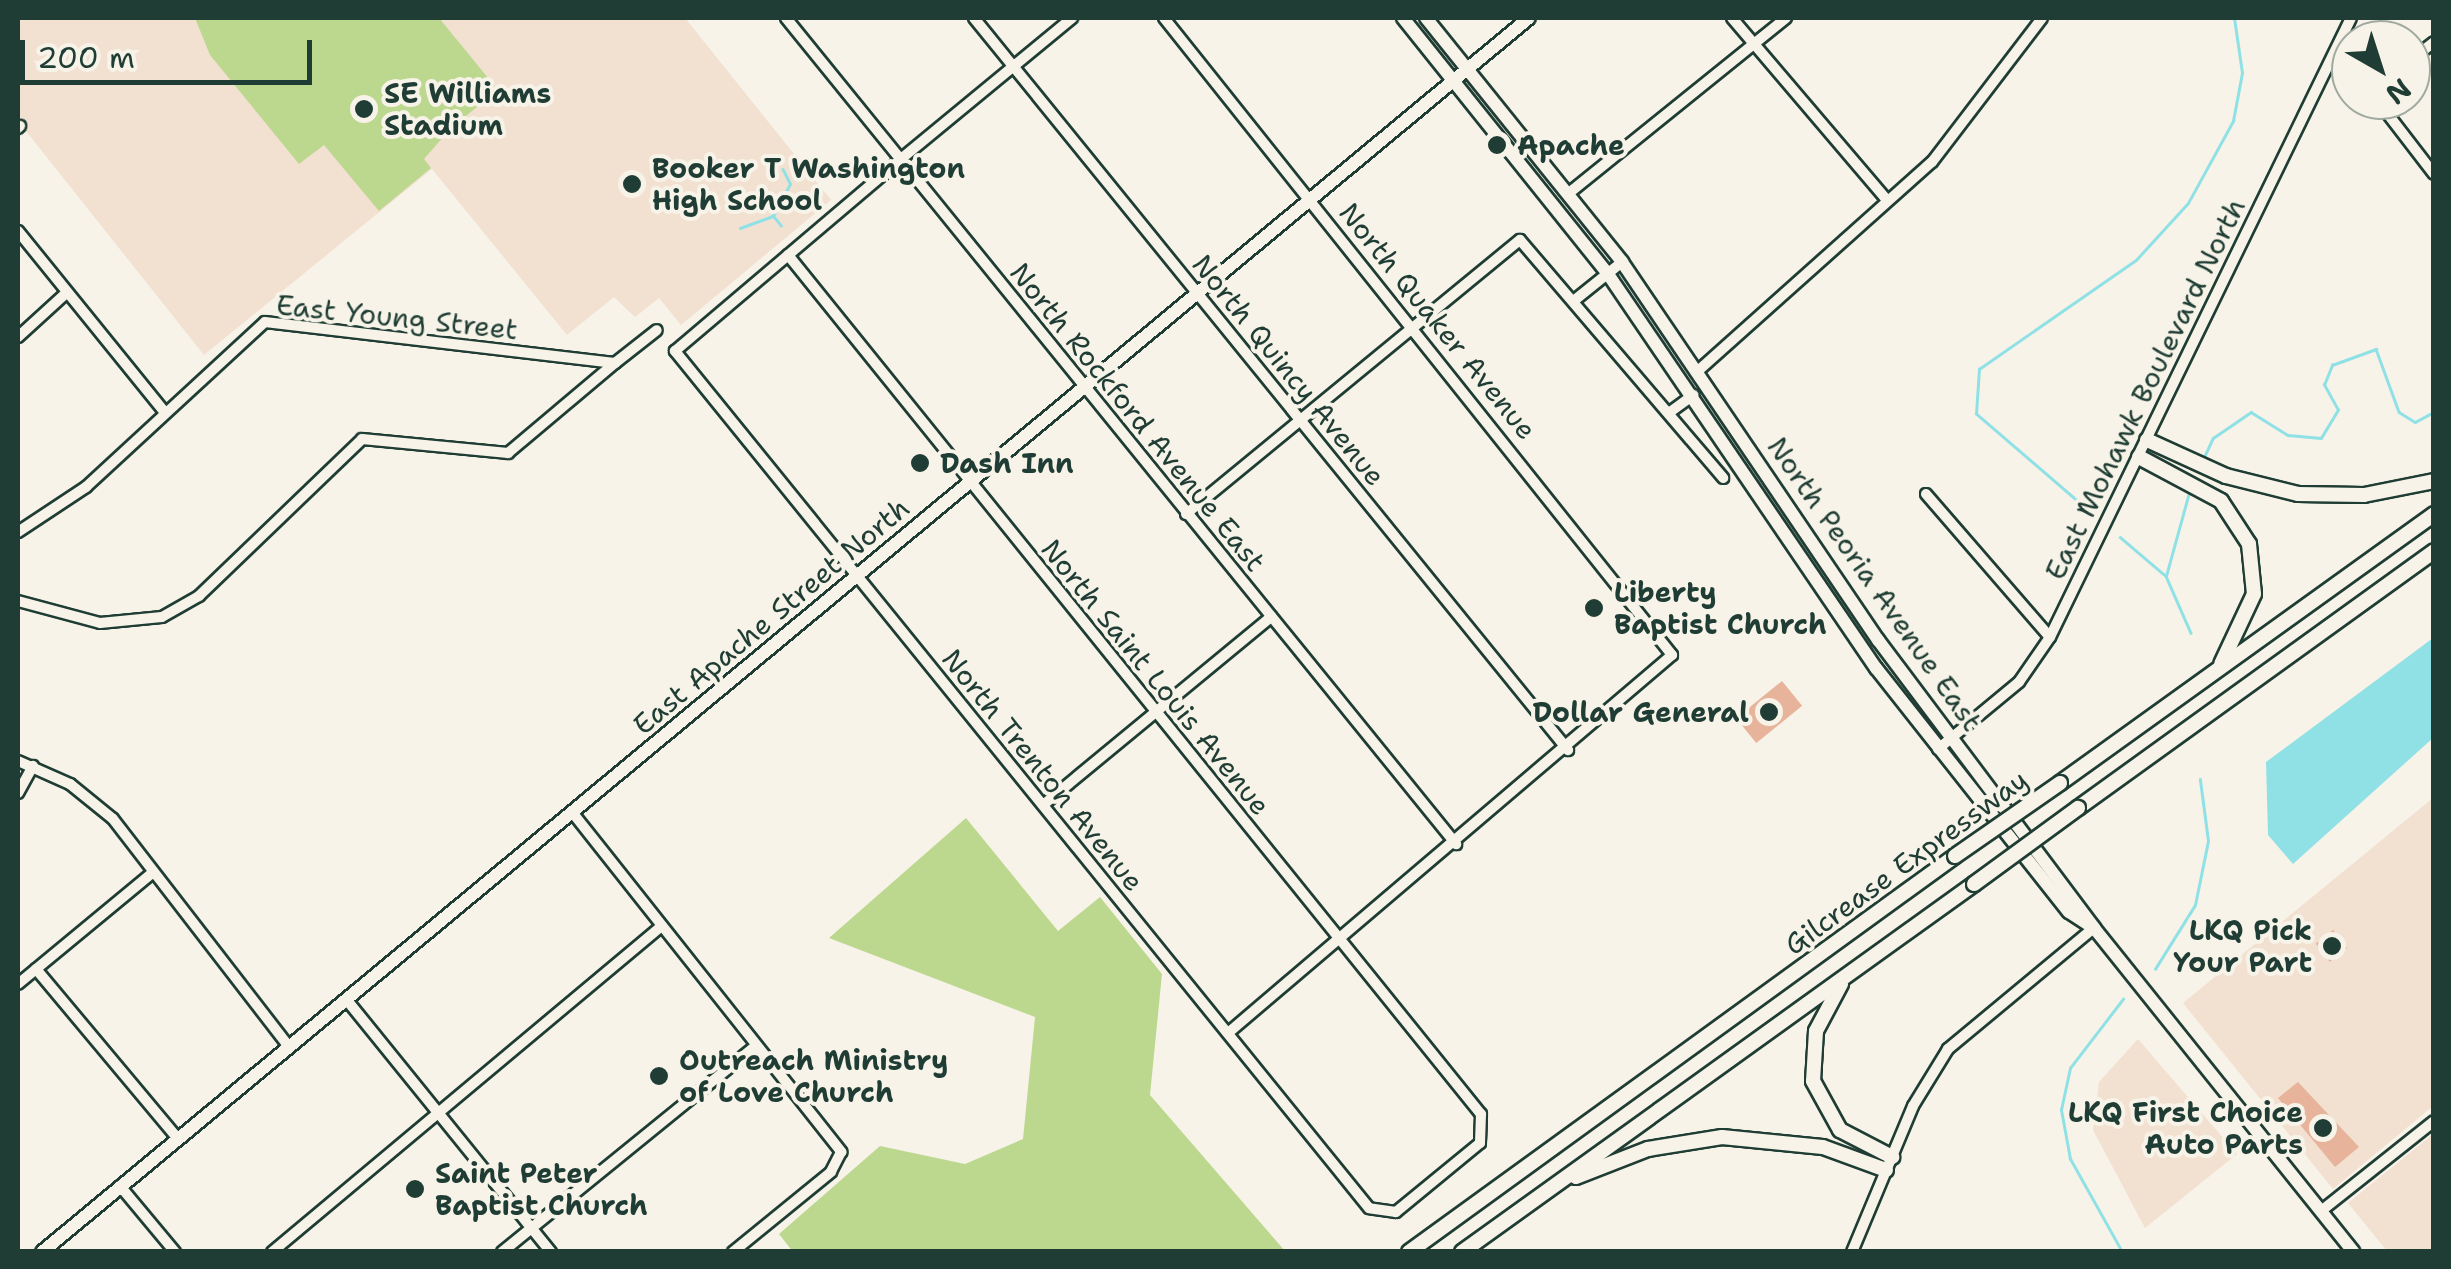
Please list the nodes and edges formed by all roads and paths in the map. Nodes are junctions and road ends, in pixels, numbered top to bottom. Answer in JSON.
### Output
{"nodes":[{"id":1,"x":786,"y":18,"type":"edge"},
{"id":2,"x":974,"y":18,"type":"edge"},
{"id":3,"x":1072,"y":18,"type":"edge"},
{"id":4,"x":1164,"y":18,"type":"edge"},
{"id":5,"x":1403,"y":18,"type":"edge"},
{"id":6,"x":1426,"y":18,"type":"edge"},
{"id":7,"x":1529,"y":18,"type":"edge"},
{"id":8,"x":1732,"y":18,"type":"edge"},
{"id":9,"x":1786,"y":18,"type":"edge"},
{"id":10,"x":2042,"y":18,"type":"edge"},
{"id":11,"x":2351,"y":18,"type":"edge"},
{"id":12,"x":1753,"y":44,"type":"junction"},
{"id":13,"x":1014,"y":66,"type":"junction"},
{"id":14,"x":1466,"y":67,"type":"junction"},
{"id":15,"x":1452,"y":79,"type":"junction"},
{"id":16,"x":2392,"y":120,"type":"edge"},
{"id":17,"x":901,"y":159,"type":"junction"},
{"id":18,"x":2434,"y":174,"type":"edge"},
{"id":19,"x":1569,"y":193,"type":"junction"},
{"id":20,"x":1310,"y":198,"type":"junction"},
{"id":21,"x":1888,"y":201,"type":"junction"},
{"id":22,"x":18,"y":231,"type":"edge"},
{"id":23,"x":788,"y":255,"type":"junction"},
{"id":24,"x":1622,"y":262,"type":"junction"},
{"id":25,"x":1608,"y":274,"type":"junction"},
{"id":26,"x":1198,"y":294,"type":"junction"},
{"id":27,"x":64,"y":295,"type":"junction"},
{"id":28,"x":1576,"y":299,"type":"junction"},
{"id":29,"x":1411,"y":324,"type":"junction"},
{"id":30,"x":657,"y":330,"type":"dead end"},
{"id":31,"x":18,"y":337,"type":"edge"},
{"id":32,"x":615,"y":363,"type":"junction"},
{"id":33,"x":1699,"y":370,"type":"junction"},
{"id":34,"x":1085,"y":388,"type":"junction"},
{"id":35,"x":1693,"y":395,"type":"junction"},
{"id":36,"x":163,"y":410,"type":"junction"},
{"id":37,"x":1670,"y":412,"type":"junction"},
{"id":38,"x":1298,"y":418,"type":"junction"},
{"id":39,"x":2147,"y":440,"type":"junction"},
{"id":40,"x":2139,"y":457,"type":"junction"},
{"id":41,"x":1724,"y":478,"type":"dead end"},
{"id":42,"x":2434,"y":481,"type":"edge"},
{"id":43,"x":969,"y":484,"type":"junction"},
{"id":44,"x":1926,"y":494,"type":"dead end"},
{"id":45,"x":1186,"y":514,"type":"junction"},
{"id":46,"x":2434,"y":514,"type":"edge"},
{"id":47,"x":18,"y":532,"type":"edge"},
{"id":48,"x":2434,"y":550,"type":"edge"},
{"id":49,"x":857,"y":578,"type":"junction"},
{"id":50,"x":18,"y":601,"type":"edge"},
{"id":51,"x":1271,"y":617,"type":"junction"},
{"id":52,"x":2050,"y":637,"type":"junction"},
{"id":53,"x":2218,"y":669,"type":"junction"},
{"id":54,"x":1155,"y":712,"type":"junction"},
{"id":55,"x":1952,"y":739,"type":"junction"},
{"id":56,"x":1938,"y":749,"type":"junction"},
{"id":57,"x":1568,"y":750,"type":"junction"},
{"id":58,"x":18,"y":761,"type":"edge"},
{"id":59,"x":33,"y":766,"type":"junction"},
{"id":60,"x":18,"y":793,"type":"edge"},
{"id":61,"x":1043,"y":804,"type":"junction"},
{"id":62,"x":572,"y":812,"type":"junction"},
{"id":63,"x":1456,"y":844,"type":"junction"},
{"id":64,"x":152,"y":872,"type":"junction"},
{"id":65,"x":2094,"y":928,"type":"junction"},
{"id":66,"x":658,"y":929,"type":"junction"},
{"id":67,"x":1342,"y":940,"type":"junction"},
{"id":68,"x":36,"y":969,"type":"junction"},
{"id":69,"x":1845,"y":976,"type":"junction"},
{"id":70,"x":18,"y":984,"type":"edge"},
{"id":71,"x":346,"y":999,"type":"junction"},
{"id":72,"x":1228,"y":1033,"type":"junction"},
{"id":73,"x":289,"y":1046,"type":"junction"},
{"id":74,"x":754,"y":1047,"type":"junction"},
{"id":75,"x":438,"y":1112,"type":"junction"},
{"id":76,"x":2434,"y":1121,"type":"edge"},
{"id":77,"x":178,"y":1139,"type":"junction"},
{"id":78,"x":1889,"y":1163,"type":"junction"},
{"id":79,"x":120,"y":1186,"type":"junction"},
{"id":80,"x":1548,"y":1190,"type":"junction"},
{"id":81,"x":2322,"y":1212,"type":"junction"},
{"id":82,"x":1380,"y":1215,"type":"joint"},
{"id":83,"x":532,"y":1228,"type":"junction"},
{"id":84,"x":42,"y":1252,"type":"edge"},
{"id":85,"x":174,"y":1252,"type":"edge"},
{"id":86,"x":272,"y":1252,"type":"edge"},
{"id":87,"x":502,"y":1252,"type":"edge"},
{"id":88,"x":552,"y":1252,"type":"edge"},
{"id":89,"x":733,"y":1252,"type":"edge"},
{"id":90,"x":1409,"y":1252,"type":"edge"},
{"id":91,"x":1462,"y":1252,"type":"edge"},
{"id":92,"x":1852,"y":1252,"type":"edge"},
{"id":93,"x":2354,"y":1252,"type":"edge"}],
"edges":[{"from":1,"to":17,"type":"street","name":"North Rockford Avenue East"},
{"from":2,"to":13,"type":"street","name":"North Quincy Avenue"},
{"from":3,"to":13,"type":"street"},
{"from":4,"to":20,"type":"street","name":"North Quaker Avenue"},
{"from":5,"to":15,"type":"main road","name":"North Peoria Avenue East"},
{"from":6,"to":14,"type":"main road","name":"North Peoria Avenue East"},
{"from":7,"to":14,"type":"main road","name":"East Apache Street North"},
{"from":8,"to":12,"type":"street"},
{"from":9,"to":12,"type":"street"},
{"from":10,"to":21,"type":"street"},
{"from":11,"to":39,"type":"street","name":"East Mohawk Boulevard North"},
{"from":12,"to":19,"type":"street"},
{"from":12,"to":21,"type":"street"},
{"from":13,"to":17,"type":"street"},
{"from":13,"to":26,"type":"street","name":"North Quincy Avenue"},
{"from":14,"to":15,"type":"main road","name":"East Apache Street North"},
{"from":14,"to":19,"type":"main road","name":"North Peoria Avenue East"},
{"from":15,"to":20,"type":"main road","name":"East Apache Street North"},
{"from":15,"to":25,"type":"main road","name":"North Peoria Avenue East"},
{"from":16,"to":18,"type":"street"},
{"from":17,"to":23,"type":"street"},
{"from":17,"to":34,"type":"street","name":"North Rockford Avenue East"},
{"from":19,"to":24,"type":"main road","name":"North Peoria Avenue East"},
{"from":20,"to":26,"type":"main road","name":"East Apache Street North"},
{"from":20,"to":29,"type":"street","name":"North Quaker Avenue"},
{"from":21,"to":33,"type":"street"},
{"from":22,"to":27,"type":"street"},
{"from":23,"to":43,"type":"street","name":"North Saint Louis Avenue"},
{"from":23,"to":49,"type":"street","name":"North Trenton Avenue"},
{"from":24,"to":25,"type":"street"},
{"from":24,"to":33,"type":"main road","name":"North Peoria Avenue East"},
{"from":25,"to":28,"type":"street"},
{"from":25,"to":35,"type":"main road","name":"North Peoria Avenue East"},
{"from":26,"to":34,"type":"main road","name":"East Apache Street North"},
{"from":26,"to":38,"type":"street","name":"North Quincy Avenue"},
{"from":27,"to":31,"type":"street"},
{"from":27,"to":36,"type":"street"},
{"from":28,"to":29,"type":"street"},
{"from":28,"to":37,"type":"street"},
{"from":29,"to":38,"type":"street"},
{"from":29,"to":57,"type":"street","name":"North Quaker Avenue"},
{"from":30,"to":32,"type":"street"},
{"from":32,"to":36,"type":"street","name":"East Young Street"},
{"from":32,"to":50,"type":"street"},
{"from":33,"to":55,"type":"main road","name":"North Peoria Avenue East"},
{"from":34,"to":43,"type":"main road","name":"East Apache Street North"},
{"from":34,"to":45,"type":"street","name":"North Rockford Avenue East"},
{"from":35,"to":37,"type":"street"},
{"from":35,"to":56,"type":"main road","name":"North Peoria Avenue East"},
{"from":36,"to":47,"type":"street","name":"East Young Street"},
{"from":37,"to":41,"type":"street"},
{"from":38,"to":45,"type":"street"},
{"from":38,"to":57,"type":"street","name":"North Quincy Avenue"},
{"from":39,"to":40,"type":"street","name":"East Mohawk Boulevard North"},
{"from":39,"to":42,"type":"highway"},
{"from":40,"to":52,"type":"street","name":"East Mohawk Boulevard North"},
{"from":40,"to":53,"type":"highway"},
{"from":43,"to":49,"type":"main road","name":"East Apache Street North"},
{"from":43,"to":54,"type":"street","name":"North Saint Louis Avenue"},
{"from":44,"to":52,"type":"street"},
{"from":45,"to":51,"type":"street","name":"North Rockford Avenue East"},
{"from":46,"to":53,"type":"highway","name":"Gilcrease Expressway"},
{"from":48,"to":69,"type":"highway","name":"Gilcrease Expressway","bridge":true},
{"from":49,"to":61,"type":"street","name":"North Trenton Avenue"},
{"from":49,"to":62,"type":"main road","name":"East Apache Street North"},
{"from":51,"to":54,"type":"street"},
{"from":51,"to":63,"type":"street","name":"North Rockford Avenue East"},
{"from":52,"to":55,"type":"street","name":"East Mohawk Boulevard North"},
{"from":53,"to":90,"type":"highway","name":"Gilcrease Expressway","bridge":true},
{"from":54,"to":61,"type":"street"},
{"from":54,"to":67,"type":"street","name":"North Saint Louis Avenue"},
{"from":55,"to":56,"type":"street","name":"East Mohawk Boulevard North"},
{"from":55,"to":65,"type":"main road","name":"North Peoria Avenue East"},
{"from":56,"to":65,"type":"main road","name":"North Peoria Avenue East"},
{"from":57,"to":63,"type":"street"},
{"from":58,"to":59,"type":"street"},
{"from":59,"to":60,"type":"street"},
{"from":59,"to":64,"type":"street"},
{"from":61,"to":72,"type":"street","name":"North Trenton Avenue"},
{"from":62,"to":66,"type":"street"},
{"from":62,"to":71,"type":"main road","name":"East Apache Street North"},
{"from":63,"to":67,"type":"street"},
{"from":64,"to":68,"type":"street"},
{"from":64,"to":73,"type":"street"},
{"from":65,"to":78,"type":"street"},
{"from":65,"to":81,"type":"main road","name":"North Peoria Avenue East"},
{"from":66,"to":74,"type":"street"},
{"from":66,"to":75,"type":"street"},
{"from":67,"to":72,"type":"street"},
{"from":67,"to":82,"type":"street","name":"North Saint Louis Avenue"},
{"from":68,"to":70,"type":"street"},
{"from":68,"to":77,"type":"street"},
{"from":69,"to":78,"type":"highway"},
{"from":69,"to":80,"type":"highway","name":"Gilcrease Expressway"},
{"from":71,"to":73,"type":"main road","name":"East Apache Street North"},
{"from":71,"to":75,"type":"street"},
{"from":72,"to":82,"type":"street","name":"North Trenton Avenue"},
{"from":73,"to":77,"type":"main road","name":"East Apache Street North"},
{"from":74,"to":83,"type":"street"},
{"from":74,"to":89,"type":"street"},
{"from":75,"to":83,"type":"street"},
{"from":75,"to":86,"type":"street"},
{"from":76,"to":81,"type":"street"},
{"from":77,"to":79,"type":"main road","name":"East Apache Street North"},
{"from":78,"to":80,"type":"highway"},
{"from":78,"to":92,"type":"street"},
{"from":79,"to":84,"type":"main road","name":"East Apache Street North"},
{"from":79,"to":85,"type":"street"},
{"from":80,"to":91,"type":"highway","name":"Gilcrease Expressway"},
{"from":81,"to":93,"type":"main road","name":"North Peoria Avenue East"},
{"from":83,"to":87,"type":"street"},
{"from":83,"to":88,"type":"street"}]}
